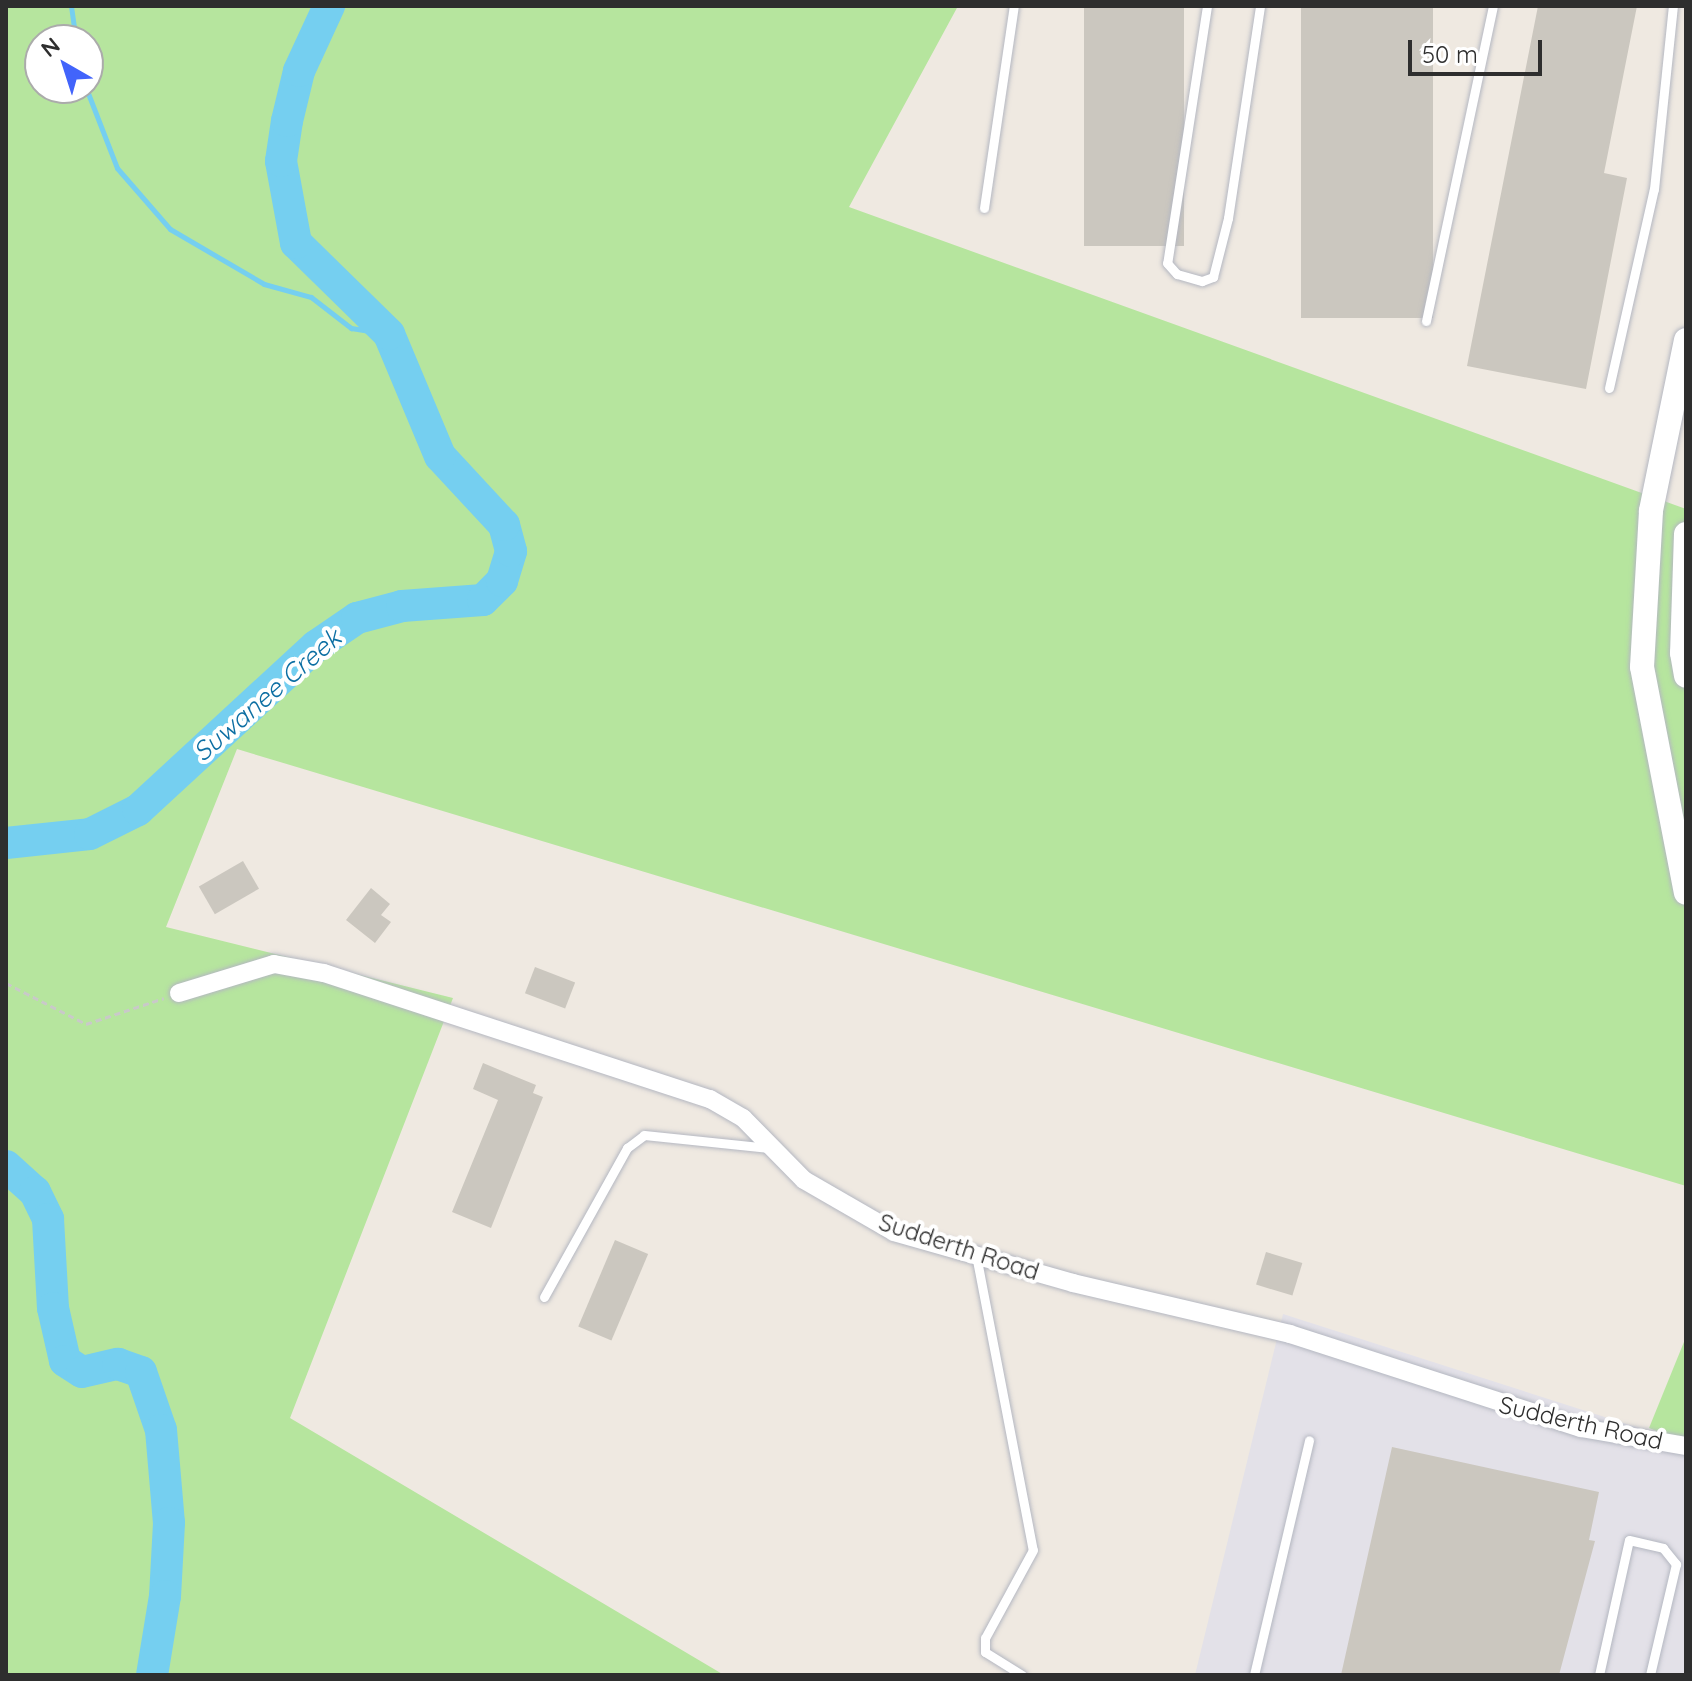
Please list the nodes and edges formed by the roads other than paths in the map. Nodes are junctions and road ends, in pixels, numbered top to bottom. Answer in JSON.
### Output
{"nodes":[{"id":1,"x":1014,"y":6,"type":"edge"},
{"id":2,"x":1207,"y":6,"type":"edge"},
{"id":3,"x":1260,"y":6,"type":"edge"},
{"id":4,"x":1493,"y":6,"type":"edge"},
{"id":5,"x":1673,"y":6,"type":"edge"},
{"id":6,"x":984,"y":208,"type":"dead end"},
{"id":7,"x":1426,"y":321,"type":"dead end"},
{"id":8,"x":1686,"y":340,"type":"edge"},
{"id":9,"x":1609,"y":388,"type":"dead end"},
{"id":10,"x":1680,"y":403,"type":"edge"},
{"id":11,"x":1686,"y":534,"type":"edge"},
{"id":12,"x":1686,"y":676,"type":"edge"},
{"id":13,"x":1686,"y":893,"type":"edge"},
{"id":14,"x":179,"y":993,"type":"road end"},
{"id":15,"x":773,"y":1149,"type":"junction"},
{"id":16,"x":976,"y":1255,"type":"junction"},
{"id":17,"x":544,"y":1297,"type":"dead end"},
{"id":18,"x":1309,"y":1440,"type":"dead end"},
{"id":19,"x":1686,"y":1446,"type":"edge"},
{"id":20,"x":1022,"y":1675,"type":"edge"},
{"id":21,"x":1254,"y":1675,"type":"edge"},
{"id":22,"x":1599,"y":1675,"type":"edge"},
{"id":23,"x":1650,"y":1675,"type":"edge"}],
"edges":[{"from":1,"to":6,"type":"lane"},
{"from":2,"to":3,"type":"lane"},
{"from":4,"to":7,"type":"lane"},
{"from":5,"to":9,"type":"lane"},
{"from":8,"to":10,"type":"main road"},
{"from":10,"to":13,"type":"main road"},
{"from":11,"to":12,"type":"main road"},
{"from":14,"to":15,"type":"street","name":"Sudderth Road"},
{"from":15,"to":16,"type":"street","name":"Sudderth Road"},
{"from":15,"to":17,"type":"lane"},
{"from":16,"to":19,"type":"street","name":"Sudderth Road"},
{"from":16,"to":20,"type":"lane"},
{"from":18,"to":21,"type":"lane"},
{"from":22,"to":23,"type":"lane"}]}
